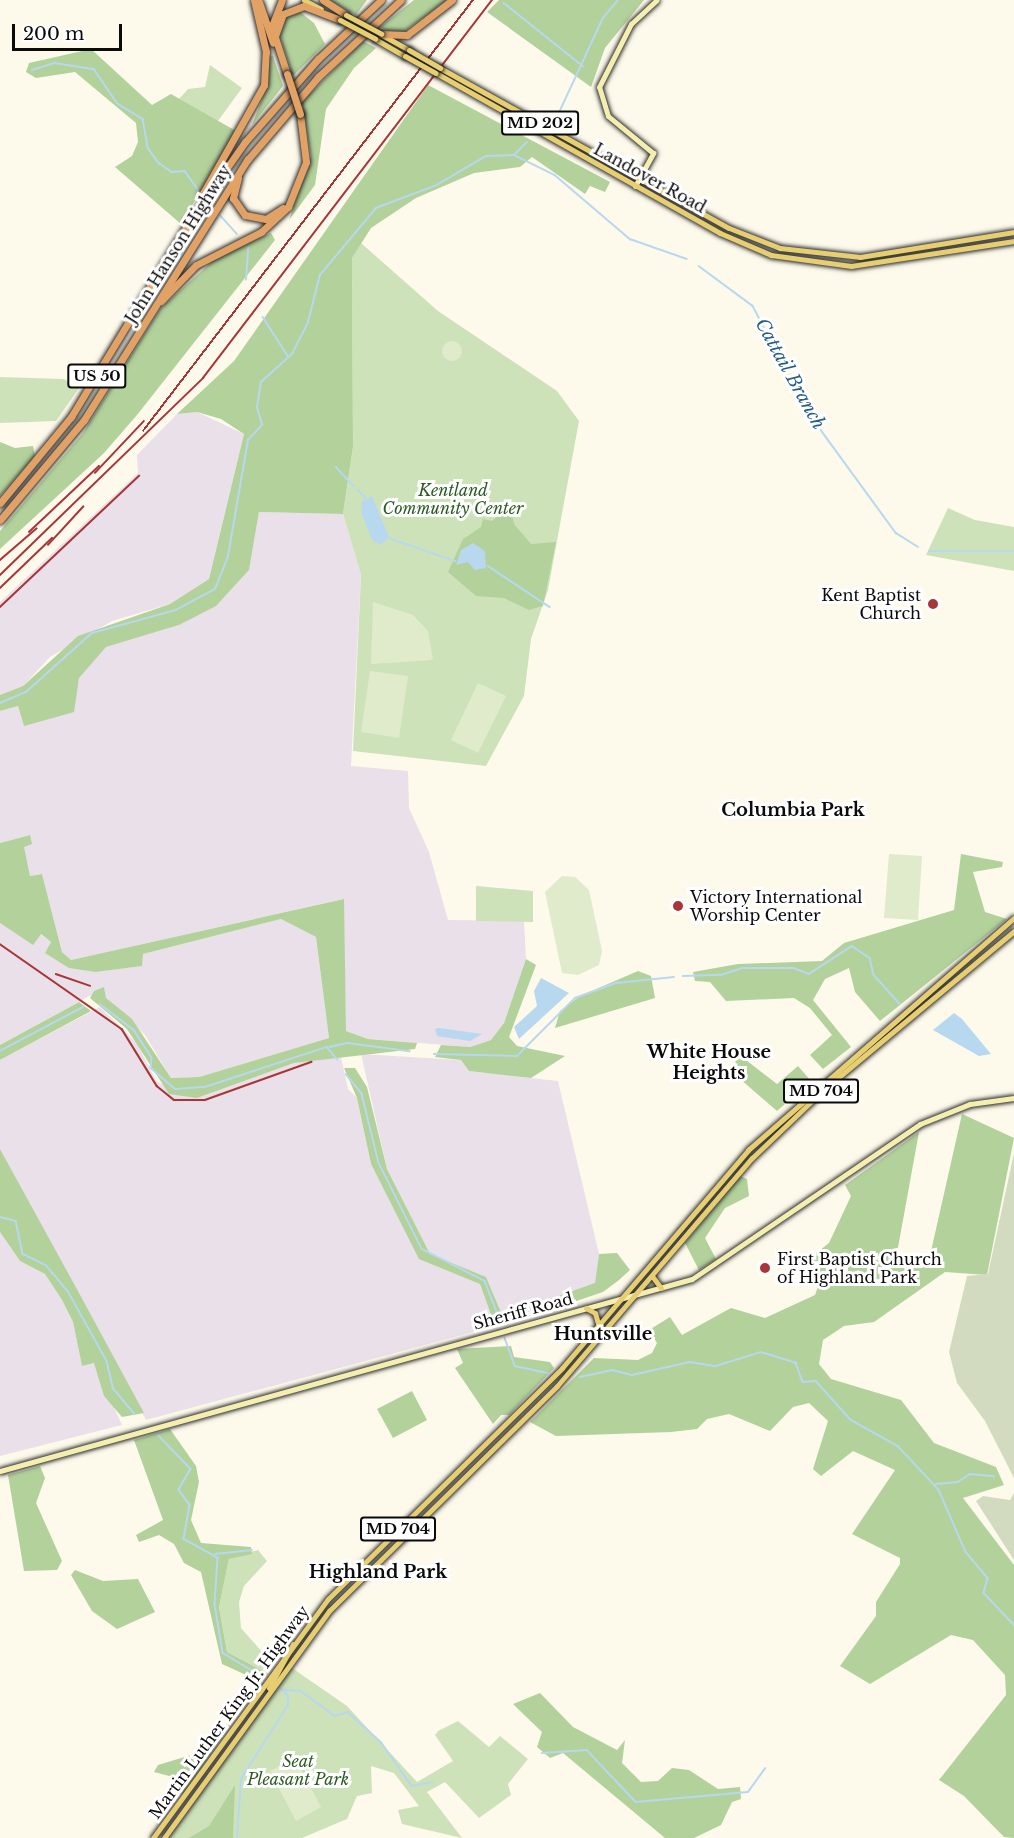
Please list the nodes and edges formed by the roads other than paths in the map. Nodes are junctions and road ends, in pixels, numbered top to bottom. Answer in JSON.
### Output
{"nodes":[{"id":1,"x":256,"y":0,"type":"edge"},
{"id":2,"x":282,"y":0,"type":"edge"},
{"id":3,"x":304,"y":0,"type":"edge"},
{"id":4,"x":317,"y":0,"type":"edge"},
{"id":5,"x":323,"y":0,"type":"edge"},
{"id":6,"x":374,"y":0,"type":"edge"},
{"id":7,"x":381,"y":0,"type":"edge"},
{"id":8,"x":403,"y":0,"type":"edge"},
{"id":9,"x":452,"y":0,"type":"edge"},
{"id":10,"x":657,"y":0,"type":"edge"},
{"id":11,"x":346,"y":15,"type":"junction"},
{"id":12,"x":340,"y":20,"type":"junction"},
{"id":13,"x":348,"y":30,"type":"junction"},
{"id":14,"x":270,"y":34,"type":"junction"},
{"id":15,"x":378,"y":37,"type":"junction"},
{"id":16,"x":285,"y":76,"type":"junction"},
{"id":17,"x":299,"y":116,"type":"junction"},
{"id":18,"x":248,"y":159,"type":"junction"},
{"id":19,"x":639,"y":178,"type":"junction"},
{"id":20,"x":635,"y":186,"type":"junction"},
{"id":21,"x":1014,"y":232,"type":"edge"},
{"id":22,"x":179,"y":238,"type":"junction"},
{"id":23,"x":1014,"y":241,"type":"edge"},
{"id":24,"x":138,"y":332,"type":"junction"},
{"id":25,"x":0,"y":503,"type":"edge"},
{"id":26,"x":0,"y":520,"type":"edge"},
{"id":27,"x":1014,"y":918,"type":"edge"},
{"id":28,"x":1014,"y":931,"type":"edge"},
{"id":29,"x":1014,"y":1098,"type":"edge"},
{"id":30,"x":652,"y":1276,"type":"junction"},
{"id":31,"x":661,"y":1288,"type":"junction"},
{"id":32,"x":635,"y":1295,"type":"junction"},
{"id":33,"x":623,"y":1299,"type":"junction"},
{"id":34,"x":586,"y":1308,"type":"junction"},
{"id":35,"x":599,"y":1327,"type":"junction"},
{"id":36,"x":0,"y":1471,"type":"edge"},
{"id":37,"x":321,"y":1608,"type":"junction"},
{"id":38,"x":293,"y":1642,"type":"junction"},
{"id":39,"x":300,"y":1647,"type":"junction"},
{"id":40,"x":269,"y":1691,"type":"junction"},
{"id":41,"x":153,"y":1838,"type":"edge"},
{"id":42,"x":164,"y":1838,"type":"edge"}],
"edges":[{"from":1,"to":14,"type":"highway"},
{"from":1,"to":22,"type":"highway"},
{"from":2,"to":14,"type":"highway"},
{"from":3,"to":12,"type":"main road","name":"Landover Road","number":"MD 202"},
{"from":4,"to":11,"type":"main road","name":"Landover Road","number":"MD 202"},
{"from":5,"to":11,"type":"highway"},
{"from":6,"to":13,"type":"highway"},
{"from":7,"to":13,"type":"highway","name":"John Hanson Highway","number":"US 50"},
{"from":8,"to":18,"type":"highway","name":"John Hanson Highway","number":"US 50"},
{"from":9,"to":15,"type":"highway"},
{"from":10,"to":19,"type":"main road"},
{"from":11,"to":15,"type":"main road","name":"Landover Road","number":"MD 202","bridge":true},
{"from":12,"to":15,"type":"main road","name":"Landover Road","number":"MD 202","bridge":true},
{"from":12,"to":16,"type":"highway"},
{"from":13,"to":22,"type":"highway","name":"John Hanson Highway","number":"US 50"},
{"from":14,"to":16,"type":"highway"},
{"from":15,"to":19,"type":"main road","name":"Landover Road","number":"MD 202","bridge":true},
{"from":15,"to":20,"type":"main road","name":"Landover Road","number":"MD 202","bridge":true},
{"from":16,"to":17,"type":"highway","bridge":true},
{"from":17,"to":18,"type":"highway"},
{"from":17,"to":24,"type":"highway"},
{"from":18,"to":24,"type":"highway","name":"John Hanson Highway","number":"US 50"},
{"from":19,"to":20,"type":"main road"},
{"from":19,"to":21,"type":"main road","name":"Landover Road","number":"MD 202"},
{"from":20,"to":23,"type":"main road","name":"Landover Road","number":"MD 202"},
{"from":22,"to":25,"type":"highway","name":"John Hanson Highway","number":"US 50"},
{"from":24,"to":26,"type":"highway","name":"John Hanson Highway","number":"US 50"},
{"from":27,"to":33,"type":"main road","name":"Martin Luther King Jr. Highway","number":"MD 704"},
{"from":28,"to":30,"type":"main road","name":"Martin Luther King Jr. Highway","number":"MD 704"},
{"from":29,"to":31,"type":"main road","name":"Sheriff Road"},
{"from":30,"to":31,"type":"main road"},
{"from":30,"to":32,"type":"main road","name":"Martin Luther King Jr. Highway","number":"MD 704"},
{"from":31,"to":32,"type":"main road","name":"Sheriff Road"},
{"from":32,"to":33,"type":"main road","name":"Sheriff Road"},
{"from":32,"to":39,"type":"main road","name":"Martin Luther King Jr. Highway","number":"MD 704"},
{"from":33,"to":34,"type":"main road","name":"Sheriff Road"},
{"from":33,"to":35,"type":"main road","name":"Martin Luther King Jr. Highway","number":"MD 704"},
{"from":34,"to":35,"type":"main road"},
{"from":34,"to":36,"type":"main road","name":"Sheriff Road"},
{"from":35,"to":37,"type":"main road","name":"Martin Luther King Jr. Highway","number":"MD 704"},
{"from":37,"to":38,"type":"main road","name":"Martin Luther King Jr. Highway","number":"MD 704"},
{"from":37,"to":39,"type":"main road"},
{"from":38,"to":40,"type":"main road"},
{"from":38,"to":41,"type":"main road","name":"Martin Luther King Jr. Highway","number":"MD 704"},
{"from":39,"to":40,"type":"main road","name":"Martin Luther King Jr. Highway","number":"MD 704"},
{"from":40,"to":42,"type":"main road","name":"Martin Luther King Jr. Highway","number":"MD 704"}]}
